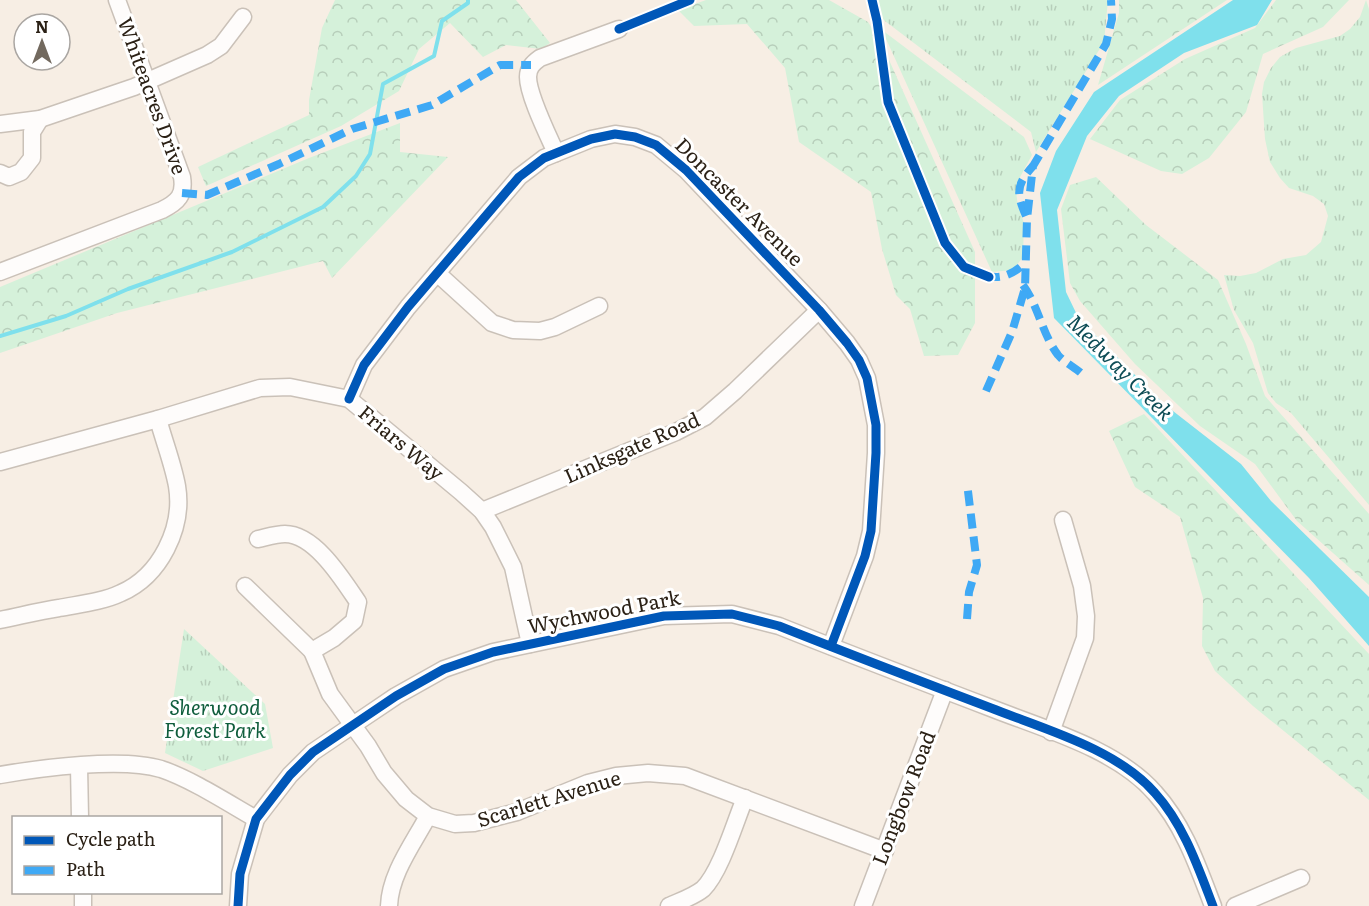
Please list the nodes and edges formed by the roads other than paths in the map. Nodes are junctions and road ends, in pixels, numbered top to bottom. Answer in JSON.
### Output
{"nodes":[{"id":1,"x":117,"y":0,"type":"edge"},
{"id":2,"x":243,"y":17,"type":"dead end"},
{"id":3,"x":619,"y":29,"type":"dead end"},
{"id":4,"x":147,"y":81,"type":"junction"},
{"id":5,"x":40,"y":119,"type":"junction"},
{"id":6,"x":0,"y":124,"type":"edge"},
{"id":7,"x":555,"y":153,"type":"junction"},
{"id":8,"x":0,"y":173,"type":"edge"},
{"id":9,"x":0,"y":272,"type":"edge"},
{"id":10,"x":438,"y":273,"type":"junction"},
{"id":11,"x":599,"y":306,"type":"dead end"},
{"id":12,"x":819,"y":310,"type":"junction"},
{"id":13,"x":349,"y":399,"type":"junction"},
{"id":14,"x":158,"y":419,"type":"junction"},
{"id":15,"x":0,"y":462,"type":"edge"},
{"id":16,"x":482,"y":511,"type":"junction"},
{"id":17,"x":1063,"y":520,"type":"dead end"},
{"id":18,"x":258,"y":539,"type":"dead end"},
{"id":19,"x":245,"y":586,"type":"dead end"},
{"id":20,"x":0,"y":620,"type":"edge"},
{"id":21,"x":530,"y":644,"type":"junction"},
{"id":22,"x":831,"y":646,"type":"junction"},
{"id":23,"x":312,"y":651,"type":"junction"},
{"id":24,"x":945,"y":690,"type":"junction"},
{"id":25,"x":353,"y":725,"type":"junction"},
{"id":26,"x":1051,"y":732,"type":"junction"},
{"id":27,"x":79,"y":766,"type":"junction"},
{"id":28,"x":0,"y":775,"type":"edge"},
{"id":29,"x":745,"y":798,"type":"junction"},
{"id":30,"x":80,"y":816,"type":"edge"},
{"id":31,"x":428,"y":816,"type":"junction"},
{"id":32,"x":256,"y":819,"type":"junction"},
{"id":33,"x":885,"y":850,"type":"junction"},
{"id":34,"x":1301,"y":878,"type":"dead end"},
{"id":35,"x":238,"y":906,"type":"edge"},
{"id":36,"x":389,"y":906,"type":"edge"},
{"id":37,"x":669,"y":906,"type":"edge"},
{"id":38,"x":863,"y":906,"type":"edge"},
{"id":39,"x":1213,"y":906,"type":"edge"},
{"id":40,"x":1235,"y":906,"type":"edge"}],
"edges":[{"from":1,"to":4,"type":"street","name":"Whiteacres Drive"},
{"from":2,"to":4,"type":"street"},
{"from":3,"to":7,"type":"street"},
{"from":4,"to":5,"type":"street"},
{"from":4,"to":9,"type":"street","name":"Whiteacres Drive"},
{"from":5,"to":6,"type":"street"},
{"from":5,"to":8,"type":"street"},
{"from":7,"to":10,"type":"street","name":"Doncaster Avenue"},
{"from":7,"to":12,"type":"street","name":"Doncaster Avenue"},
{"from":10,"to":11,"type":"street"},
{"from":10,"to":13,"type":"street","name":"Doncaster Avenue"},
{"from":12,"to":16,"type":"street","name":"Linksgate Road"},
{"from":12,"to":22,"type":"street","name":"Doncaster Avenue"},
{"from":13,"to":14,"type":"street","name":"Friars Way"},
{"from":13,"to":16,"type":"street","name":"Friars Way"},
{"from":14,"to":15,"type":"street","name":"Friars Way"},
{"from":14,"to":20,"type":"street"},
{"from":16,"to":21,"type":"street","name":"Friars Way"},
{"from":17,"to":26,"type":"street"},
{"from":18,"to":23,"type":"street"},
{"from":19,"to":23,"type":"street"},
{"from":21,"to":22,"type":"street","name":"Wychwood Park"},
{"from":21,"to":25,"type":"street","name":"Wychwood Park"},
{"from":22,"to":24,"type":"street","name":"Wychwood Park"},
{"from":23,"to":25,"type":"street"},
{"from":24,"to":26,"type":"street","name":"Wychwood Park"},
{"from":24,"to":33,"type":"street","name":"Longbow Road"},
{"from":25,"to":31,"type":"street","name":"Scarlett Avenue"},
{"from":25,"to":32,"type":"street","name":"Wychwood Park"},
{"from":26,"to":39,"type":"street","name":"Wychwood Park"},
{"from":27,"to":28,"type":"street"},
{"from":27,"to":30,"type":"street"},
{"from":27,"to":32,"type":"street"},
{"from":29,"to":31,"type":"street","name":"Scarlett Avenue"},
{"from":29,"to":33,"type":"street","name":"Scarlett Avenue"},
{"from":29,"to":37,"type":"street"},
{"from":31,"to":36,"type":"street"},
{"from":32,"to":35,"type":"street","name":"Wychwood Park"},
{"from":33,"to":38,"type":"street","name":"Longbow Road"},
{"from":34,"to":40,"type":"street"}]}
